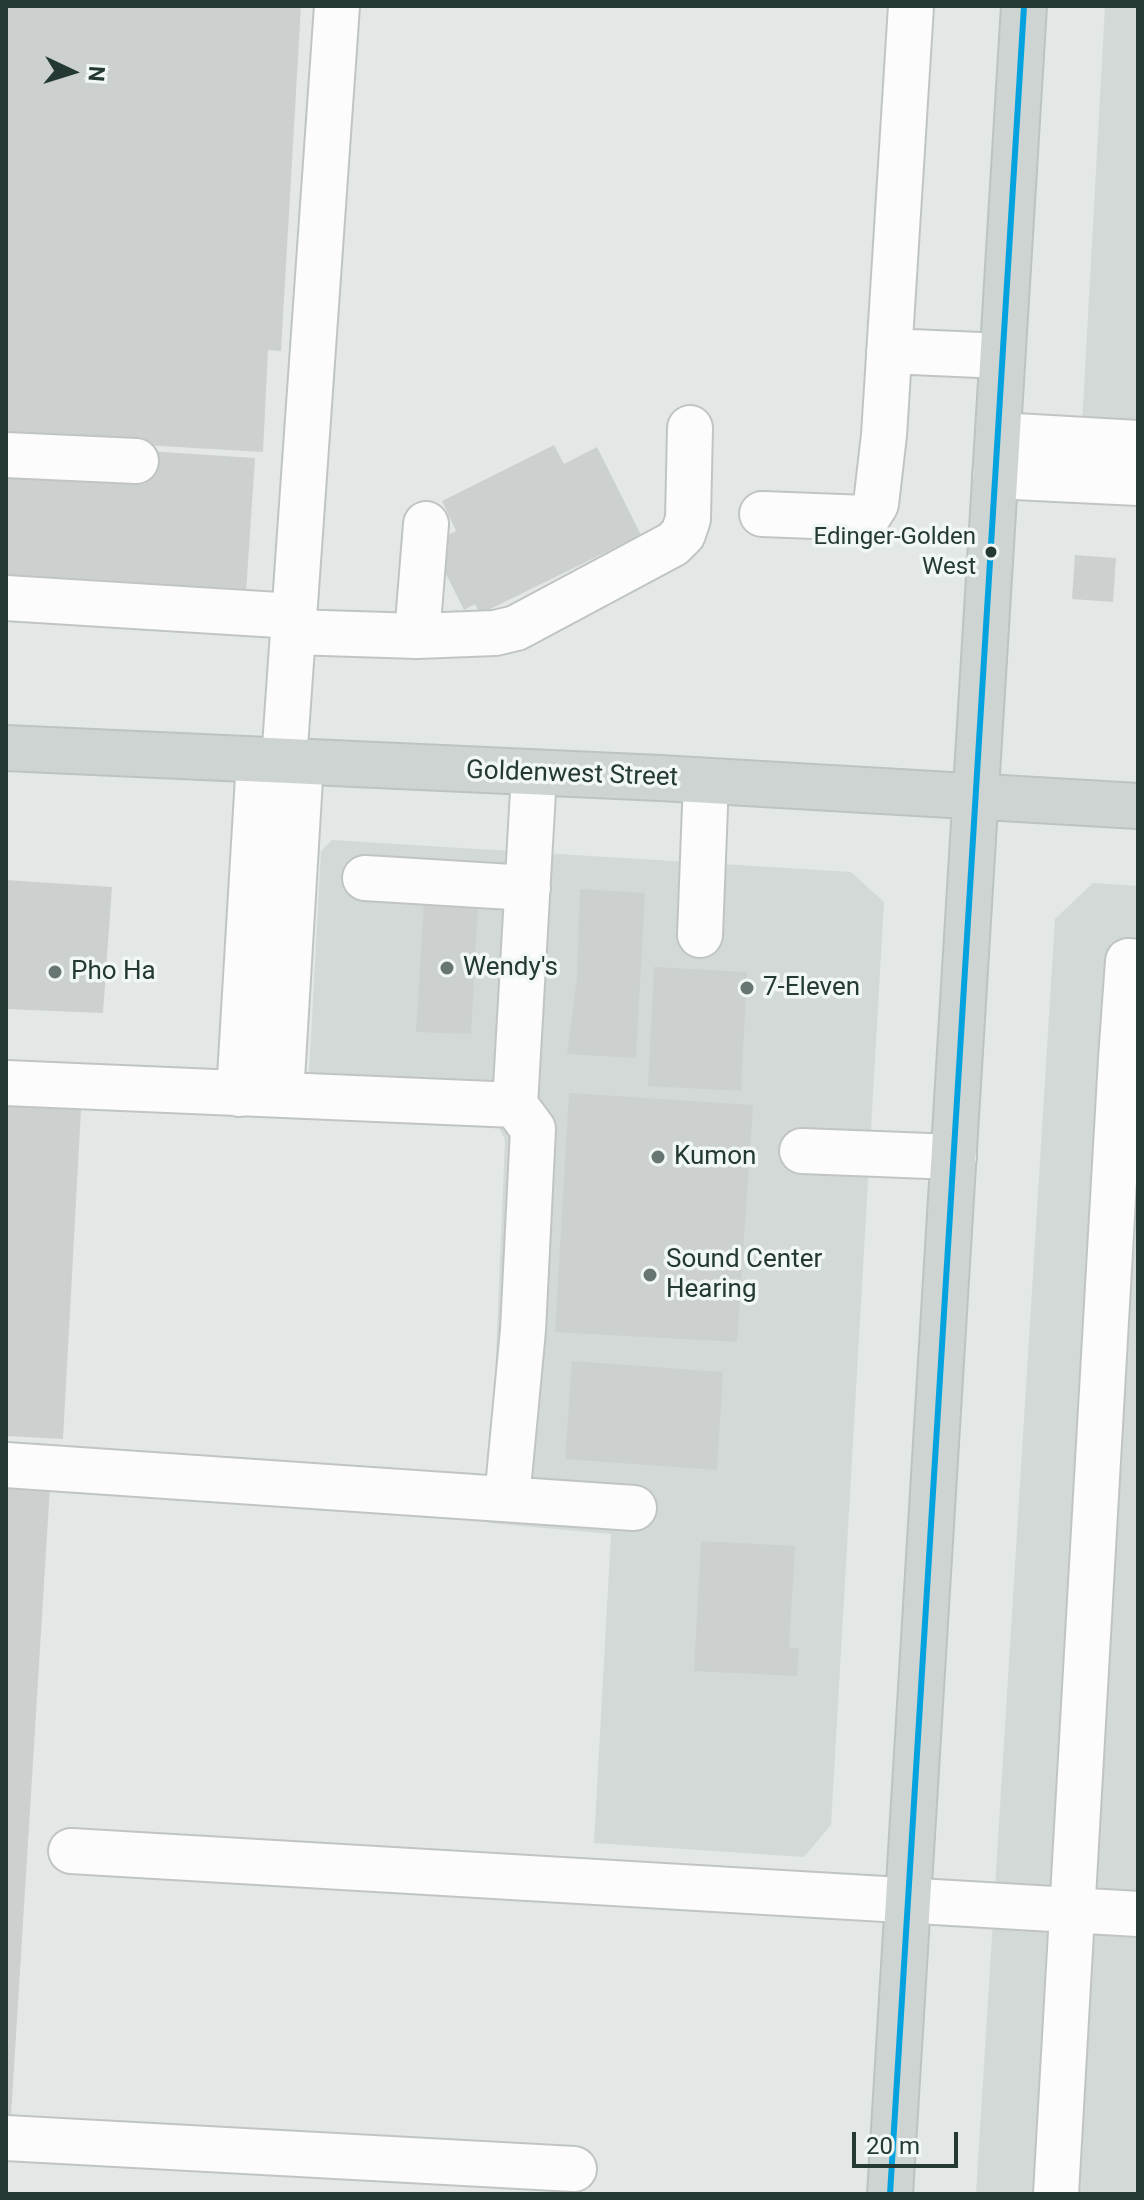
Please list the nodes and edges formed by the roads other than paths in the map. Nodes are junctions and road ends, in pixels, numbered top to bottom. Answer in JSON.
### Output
{"nodes":[{"id":1,"x":337,"y":6,"type":"edge"},
{"id":2,"x":911,"y":6,"type":"edge"},
{"id":3,"x":1024,"y":6,"type":"edge"},
{"id":4,"x":889,"y":351,"type":"junction"},
{"id":5,"x":1002,"y":356,"type":"junction"},
{"id":6,"x":690,"y":428,"type":"dead end"},
{"id":7,"x":1138,"y":443,"type":"edge"},
{"id":8,"x":6,"y":455,"type":"edge"},
{"id":9,"x":996,"y":456,"type":"junction"},
{"id":10,"x":136,"y":461,"type":"dead end"},
{"id":11,"x":1138,"y":483,"type":"edge"},
{"id":12,"x":762,"y":514,"type":"dead end"},
{"id":13,"x":426,"y":524,"type":"dead end"},
{"id":14,"x":6,"y":598,"type":"edge"},
{"id":15,"x":294,"y":624,"type":"junction"},
{"id":16,"x":417,"y":636,"type":"junction"},
{"id":17,"x":6,"y":748,"type":"edge"},
{"id":18,"x":281,"y":761,"type":"junction"},
{"id":19,"x":534,"y":774,"type":"junction"},
{"id":20,"x":706,"y":781,"type":"junction"},
{"id":21,"x":975,"y":798,"type":"junction"},
{"id":22,"x":1138,"y":806,"type":"edge"},
{"id":23,"x":365,"y":878,"type":"dead end"},
{"id":24,"x":528,"y":888,"type":"junction"},
{"id":25,"x":700,"y":935,"type":"dead end"},
{"id":26,"x":1138,"y":962,"type":"edge"},
{"id":27,"x":6,"y":1083,"type":"edge"},
{"id":28,"x":260,"y":1094,"type":"junction"},
{"id":29,"x":515,"y":1105,"type":"junction"},
{"id":30,"x":802,"y":1151,"type":"dead end"},
{"id":31,"x":954,"y":1157,"type":"junction"},
{"id":32,"x":6,"y":1465,"type":"edge"},
{"id":33,"x":507,"y":1499,"type":"junction"},
{"id":34,"x":634,"y":1508,"type":"dead end"},
{"id":35,"x":71,"y":1851,"type":"dead end"},
{"id":36,"x":908,"y":1901,"type":"junction"},
{"id":37,"x":1072,"y":1910,"type":"junction"},
{"id":38,"x":1138,"y":1914,"type":"edge"},
{"id":39,"x":6,"y":2138,"type":"edge"},
{"id":40,"x":574,"y":2169,"type":"dead end"},
{"id":41,"x":890,"y":2194,"type":"edge"},
{"id":42,"x":1056,"y":2194,"type":"edge"}],
"edges":[{"from":1,"to":15,"type":"lane"},
{"from":2,"to":4,"type":"lane"},
{"from":3,"to":5,"type":"main road"},
{"from":4,"to":5,"type":"lane"},
{"from":4,"to":12,"type":"lane"},
{"from":5,"to":9,"type":"main road"},
{"from":6,"to":16,"type":"lane"},
{"from":7,"to":9,"type":"lane"},
{"from":8,"to":10,"type":"lane"},
{"from":9,"to":11,"type":"lane"},
{"from":9,"to":21,"type":"main road"},
{"from":13,"to":16,"type":"lane"},
{"from":14,"to":15,"type":"lane"},
{"from":15,"to":16,"type":"lane"},
{"from":15,"to":18,"type":"lane"},
{"from":17,"to":18,"type":"main road","name":"Goldenwest Street"},
{"from":18,"to":19,"type":"main road","name":"Goldenwest Street"},
{"from":18,"to":28,"type":"lane"},
{"from":19,"to":20,"type":"main road","name":"Goldenwest Street"},
{"from":19,"to":24,"type":"lane"},
{"from":20,"to":21,"type":"main road","name":"Goldenwest Street"},
{"from":20,"to":25,"type":"lane"},
{"from":21,"to":22,"type":"main road","name":"Goldenwest Street"},
{"from":21,"to":31,"type":"main road"},
{"from":23,"to":24,"type":"lane"},
{"from":24,"to":29,"type":"lane"},
{"from":26,"to":37,"type":"lane"},
{"from":27,"to":28,"type":"lane"},
{"from":28,"to":29,"type":"lane"},
{"from":29,"to":33,"type":"lane"},
{"from":30,"to":31,"type":"lane"},
{"from":31,"to":36,"type":"main road"},
{"from":32,"to":33,"type":"lane"},
{"from":33,"to":34,"type":"lane"},
{"from":35,"to":36,"type":"lane"},
{"from":36,"to":37,"type":"lane"},
{"from":36,"to":41,"type":"main road"},
{"from":37,"to":38,"type":"lane"},
{"from":37,"to":42,"type":"lane"},
{"from":39,"to":40,"type":"lane"}]}
